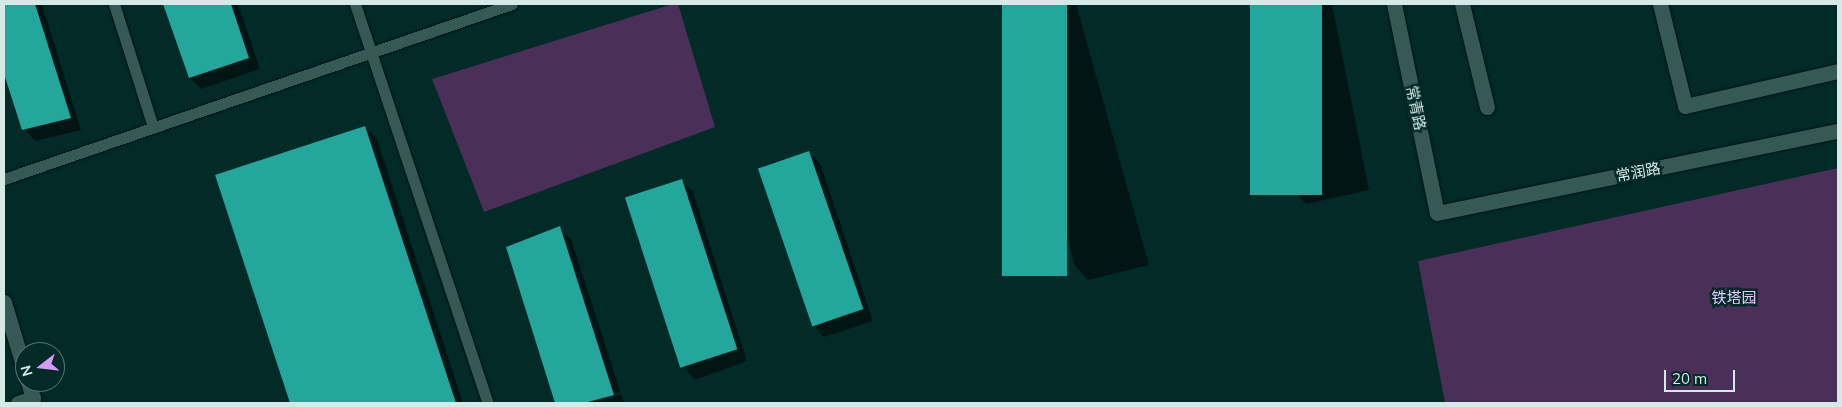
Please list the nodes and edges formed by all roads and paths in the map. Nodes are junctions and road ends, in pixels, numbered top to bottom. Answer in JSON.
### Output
{"nodes":[{"id":1,"x":114,"y":4,"type":"edge"},
{"id":2,"x":355,"y":4,"type":"edge"},
{"id":3,"x":512,"y":4,"type":"edge"},
{"id":4,"x":1394,"y":4,"type":"edge"},
{"id":5,"x":1462,"y":4,"type":"edge"},
{"id":6,"x":1660,"y":4,"type":"edge"},
{"id":7,"x":371,"y":52,"type":"junction"},
{"id":8,"x":1838,"y":71,"type":"edge"},
{"id":9,"x":1487,"y":107,"type":"dead end"},
{"id":10,"x":153,"y":127,"type":"junction"},
{"id":11,"x":1838,"y":131,"type":"edge"},
{"id":12,"x":4,"y":179,"type":"edge"},
{"id":13,"x":1437,"y":213,"type":"joint"},
{"id":14,"x":4,"y":302,"type":"edge"},
{"id":15,"x":16,"y":342,"type":"edge"},
{"id":16,"x":31,"y":392,"type":"edge"},
{"id":17,"x":18,"y":403,"type":"edge"},
{"id":18,"x":488,"y":403,"type":"edge"}],
"edges":[{"from":1,"to":10,"type":"lane"},
{"from":2,"to":7,"type":"lane"},
{"from":3,"to":7,"type":"lane"},
{"from":4,"to":13,"type":"street","name":"常青路"},
{"from":5,"to":9,"type":"street"},
{"from":6,"to":8,"type":"street"},
{"from":7,"to":10,"type":"lane"},
{"from":7,"to":18,"type":"lane"},
{"from":10,"to":12,"type":"lane"},
{"from":11,"to":13,"type":"street","name":"常润路"},
{"from":14,"to":15,"type":"street"},
{"from":16,"to":17,"type":"street"}]}
